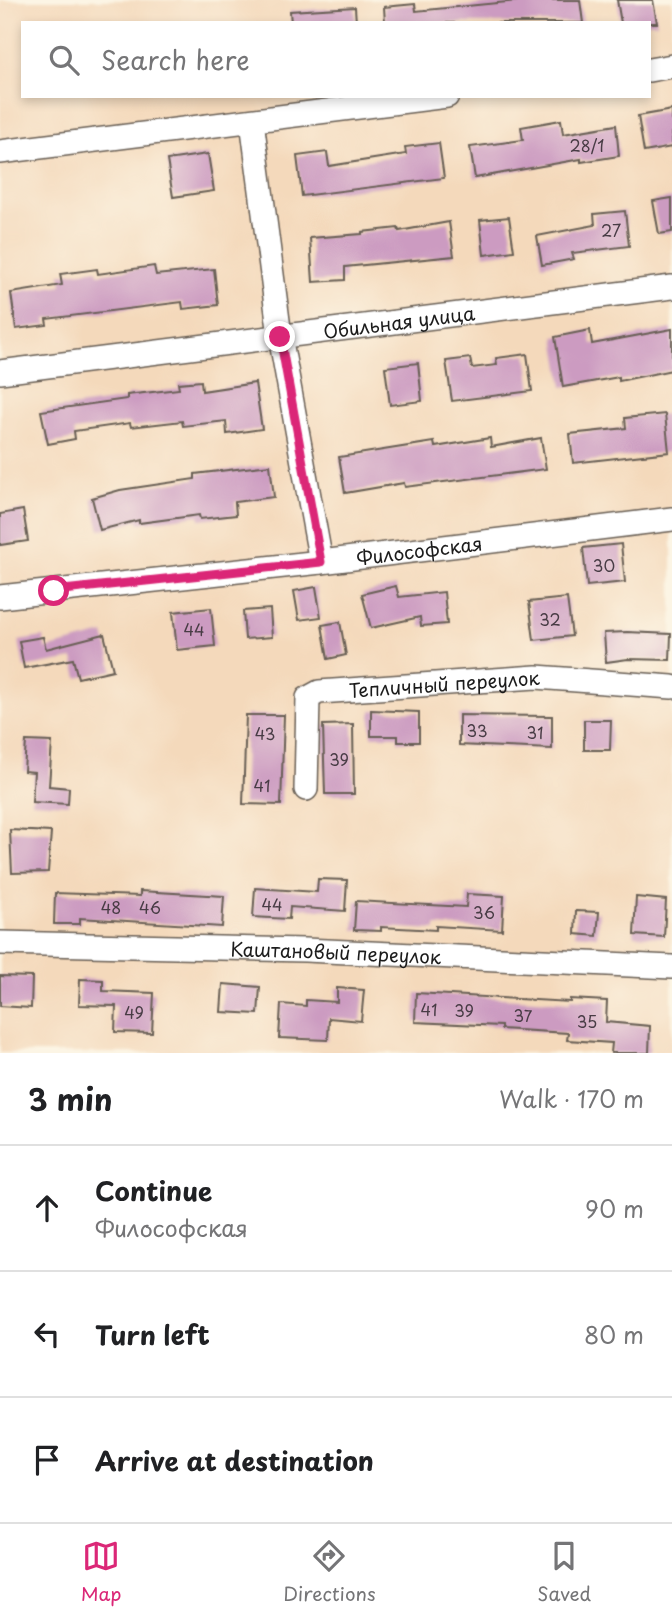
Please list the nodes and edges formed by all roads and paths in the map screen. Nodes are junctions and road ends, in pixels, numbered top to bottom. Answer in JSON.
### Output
{"nodes":[{"id":1,"x":672,"y":66,"type":"edge"},
{"id":2,"x":651,"y":70,"type":"edge"},
{"id":3,"x":430,"y":98,"type":"edge"},
{"id":4,"x":252,"y":121,"type":"junction"},
{"id":5,"x":0,"y":152,"type":"edge"},
{"id":6,"x":672,"y":287,"type":"edge"},
{"id":7,"x":280,"y":337,"type":"junction"},
{"id":8,"x":0,"y":372,"type":"edge"},
{"id":9,"x":672,"y":519,"type":"edge"},
{"id":10,"x":321,"y":562,"type":"junction"},
{"id":11,"x":0,"y":597,"type":"edge"},
{"id":12,"x":672,"y":687,"type":"edge"},
{"id":13,"x":306,"y":789,"type":"dead end"},
{"id":14,"x":0,"y":943,"type":"edge"},
{"id":15,"x":672,"y":967,"type":"edge"}],
"edges":[{"from":1,"to":2,"type":"street"},
{"from":3,"to":4,"type":"street"},
{"from":4,"to":5,"type":"street"},
{"from":4,"to":7,"type":"street"},
{"from":6,"to":7,"type":"street","name":"Обильная улица"},
{"from":7,"to":8,"type":"street","name":"Обильная улица"},
{"from":7,"to":10,"type":"street"},
{"from":9,"to":10,"type":"street","name":"Философская"},
{"from":10,"to":11,"type":"street","name":"Философская"},
{"from":12,"to":13,"type":"street","name":"Тепличный переулок"},
{"from":14,"to":15,"type":"street","name":"Каштановый переулок"}]}
